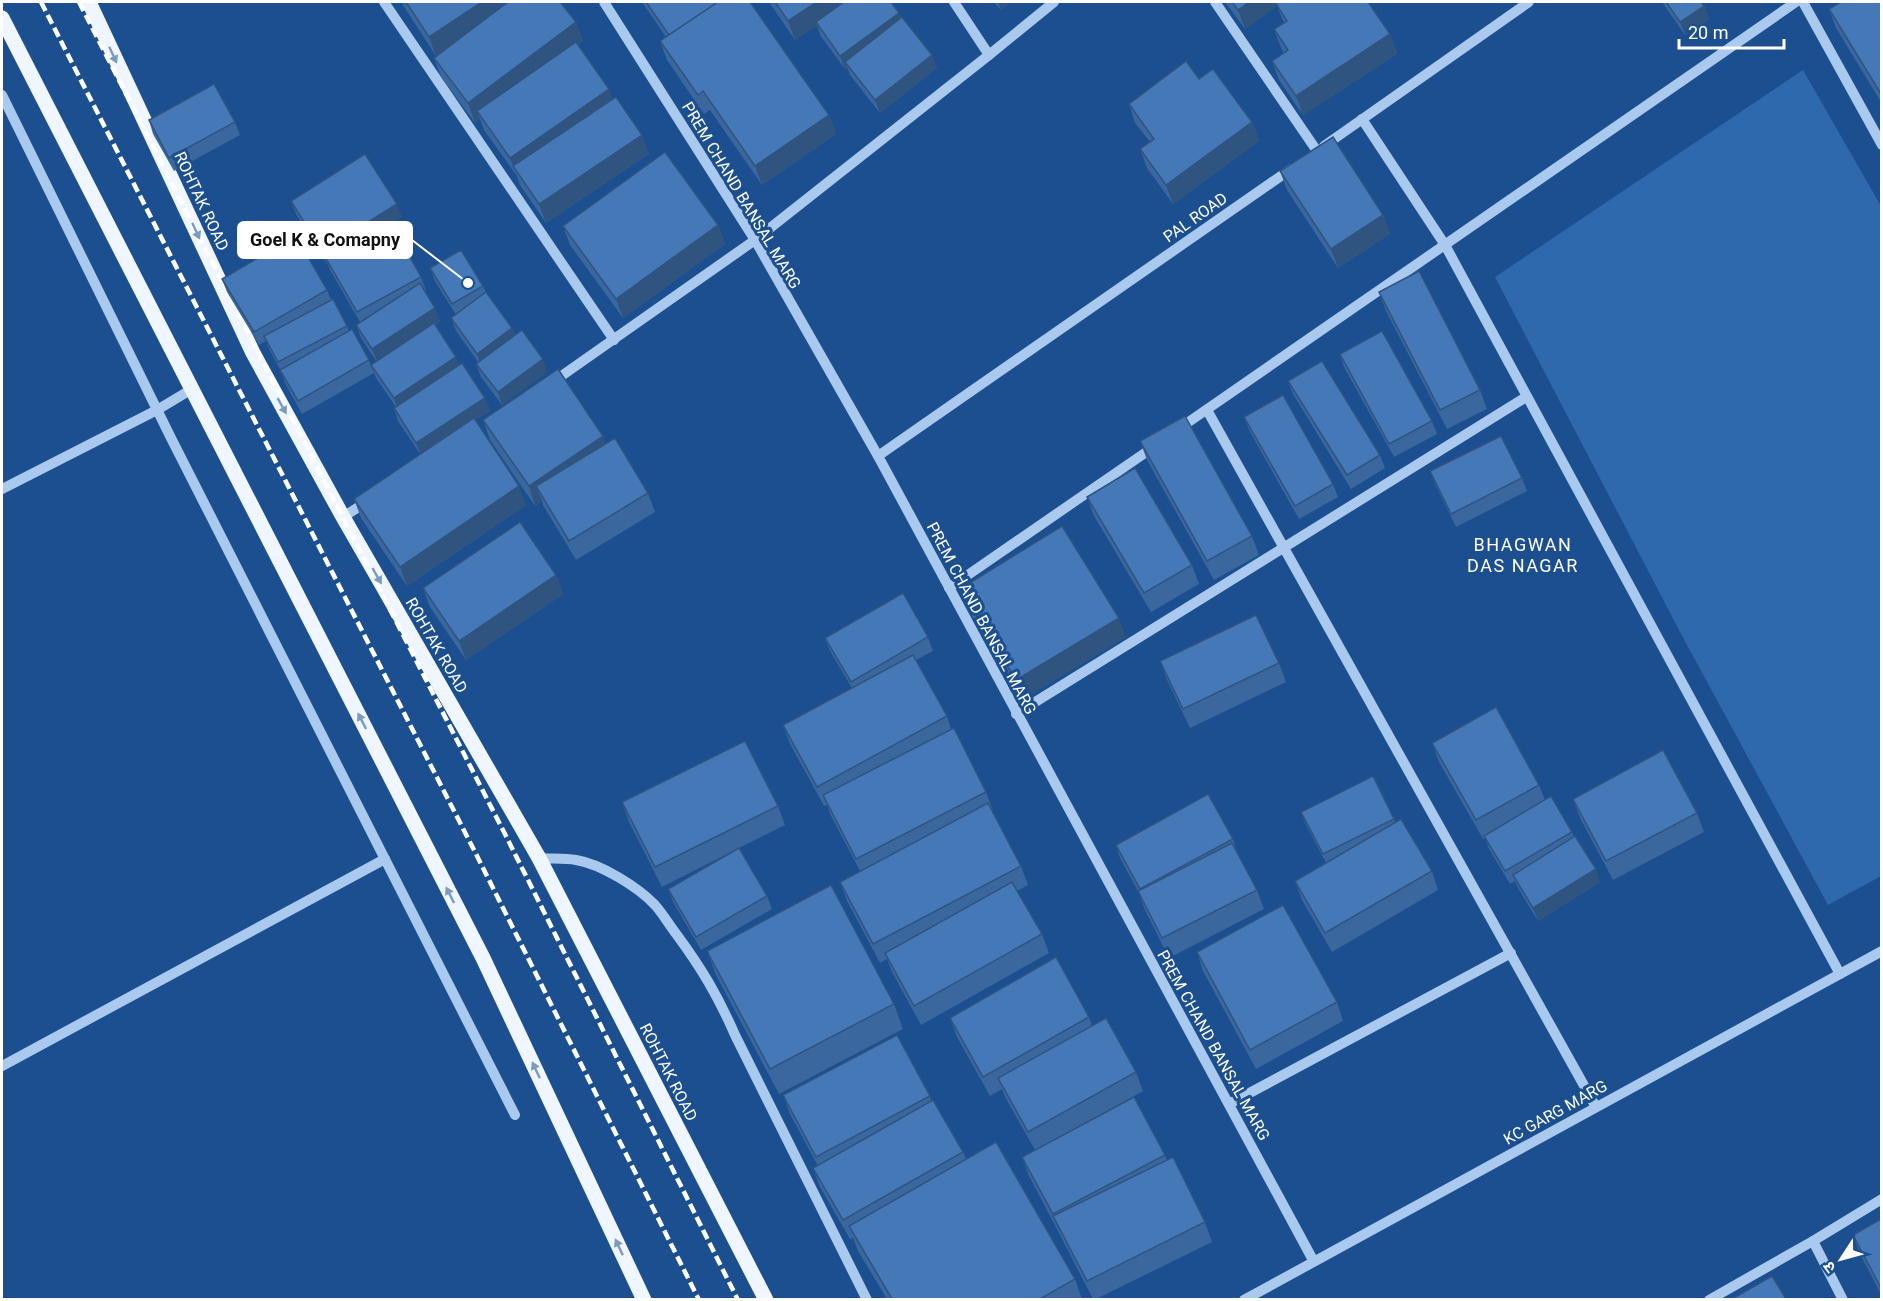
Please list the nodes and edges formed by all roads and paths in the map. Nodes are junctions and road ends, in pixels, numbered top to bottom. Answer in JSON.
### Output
{"nodes":[{"id":1,"x":89,"y":2,"type":"edge"},
{"id":2,"x":384,"y":2,"type":"edge"},
{"id":3,"x":604,"y":2,"type":"edge"},
{"id":4,"x":954,"y":2,"type":"edge"},
{"id":5,"x":1054,"y":2,"type":"edge"},
{"id":6,"x":1215,"y":2,"type":"edge"},
{"id":7,"x":1528,"y":2,"type":"edge"},
{"id":8,"x":1796,"y":2,"type":"edge"},
{"id":9,"x":1803,"y":2,"type":"edge"},
{"id":10,"x":2,"y":18,"type":"edge"},
{"id":11,"x":989,"y":55,"type":"junction"},
{"id":12,"x":2,"y":95,"type":"edge"},
{"id":13,"x":1362,"y":119,"type":"junction"},
{"id":14,"x":1881,"y":145,"type":"edge"},
{"id":15,"x":1317,"y":151,"type":"junction"},
{"id":16,"x":1307,"y":158,"type":"edge"},
{"id":17,"x":1298,"y":164,"type":"edge"},
{"id":18,"x":755,"y":240,"type":"junction"},
{"id":19,"x":1445,"y":245,"type":"junction"},
{"id":20,"x":614,"y":340,"type":"junction"},
{"id":21,"x":192,"y":389,"type":"junction"},
{"id":22,"x":540,"y":390,"type":"edge"},
{"id":23,"x":1526,"y":397,"type":"junction"},
{"id":24,"x":157,"y":410,"type":"junction"},
{"id":25,"x":1207,"y":410,"type":"junction"},
{"id":26,"x":878,"y":456,"type":"junction"},
{"id":27,"x":2,"y":489,"type":"edge"},
{"id":28,"x":375,"y":496,"type":"edge"},
{"id":29,"x":343,"y":517,"type":"junction"},
{"id":30,"x":1284,"y":547,"type":"junction"},
{"id":31,"x":949,"y":588,"type":"junction"},
{"id":32,"x":1016,"y":714,"type":"junction"},
{"id":33,"x":538,"y":858,"type":"junction"},
{"id":34,"x":385,"y":859,"type":"junction"},
{"id":35,"x":1881,"y":951,"type":"edge"},
{"id":36,"x":1510,"y":953,"type":"junction"},
{"id":37,"x":1840,"y":974,"type":"junction"},
{"id":38,"x":2,"y":1066,"type":"edge"},
{"id":39,"x":1229,"y":1104,"type":"junction"},
{"id":40,"x":1596,"y":1107,"type":"junction"},
{"id":41,"x":515,"y":1115,"type":"dead end"},
{"id":42,"x":1881,"y":1199,"type":"edge"},
{"id":43,"x":1813,"y":1241,"type":"junction"},
{"id":44,"x":1313,"y":1260,"type":"junction"},
{"id":45,"x":644,"y":1299,"type":"edge"},
{"id":46,"x":766,"y":1299,"type":"edge"},
{"id":47,"x":867,"y":1299,"type":"edge"},
{"id":48,"x":1245,"y":1299,"type":"edge"},
{"id":49,"x":1709,"y":1299,"type":"edge"},
{"id":50,"x":1843,"y":1299,"type":"edge"}],
"edges":[{"from":1,"to":29,"type":"main road","name":"ROHTAK ROAD","one_way":true},
{"from":2,"to":20,"type":"street"},
{"from":3,"to":18,"type":"street","name":"PREM CHAND BANSAL MARG"},
{"from":4,"to":11,"type":"street"},
{"from":5,"to":11,"type":"street"},
{"from":6,"to":15,"type":"street"},
{"from":7,"to":13,"type":"street"},
{"from":8,"to":19,"type":"street"},
{"from":9,"to":14,"type":"street"},
{"from":10,"to":21,"type":"main road"},
{"from":11,"to":18,"type":"street"},
{"from":12,"to":24,"type":"street"},
{"from":13,"to":15,"type":"street"},
{"from":13,"to":19,"type":"street"},
{"from":15,"to":16,"type":"street"},
{"from":17,"to":26,"type":"street","name":"PAL ROAD"},
{"from":18,"to":20,"type":"street"},
{"from":18,"to":26,"type":"street","name":"PREM CHAND BANSAL MARG"},
{"from":19,"to":23,"type":"street"},
{"from":19,"to":25,"type":"street"},
{"from":20,"to":22,"type":"street"},
{"from":21,"to":24,"type":"street"},
{"from":45,"to":21,"type":"main road","one_way":true},
{"from":23,"to":30,"type":"street"},
{"from":23,"to":37,"type":"street"},
{"from":24,"to":27,"type":"street"},
{"from":24,"to":34,"type":"street"},
{"from":25,"to":30,"type":"street"},
{"from":25,"to":31,"type":"street"},
{"from":26,"to":31,"type":"street","name":"PREM CHAND BANSAL MARG"},
{"from":28,"to":29,"type":"street"},
{"from":29,"to":33,"type":"main road","name":"ROHTAK ROAD","one_way":true},
{"from":30,"to":32,"type":"street"},
{"from":30,"to":36,"type":"street"},
{"from":31,"to":32,"type":"street","name":"PREM CHAND BANSAL MARG"},
{"from":32,"to":39,"type":"street","name":"PREM CHAND BANSAL MARG"},
{"from":33,"to":46,"type":"main road","name":"ROHTAK ROAD"},
{"from":33,"to":47,"type":"street"},
{"from":34,"to":38,"type":"street"},
{"from":34,"to":41,"type":"street"},
{"from":35,"to":37,"type":"street","name":"KC GARG MARG"},
{"from":36,"to":39,"type":"street"},
{"from":36,"to":40,"type":"street"},
{"from":37,"to":40,"type":"street","name":"KC GARG MARG"},
{"from":39,"to":44,"type":"street","name":"PREM CHAND BANSAL MARG"},
{"from":40,"to":44,"type":"street","name":"KC GARG MARG"},
{"from":42,"to":43,"type":"street"},
{"from":43,"to":49,"type":"street"},
{"from":43,"to":50,"type":"street"},
{"from":44,"to":48,"type":"street","name":"KC GARG MARG"}]}
